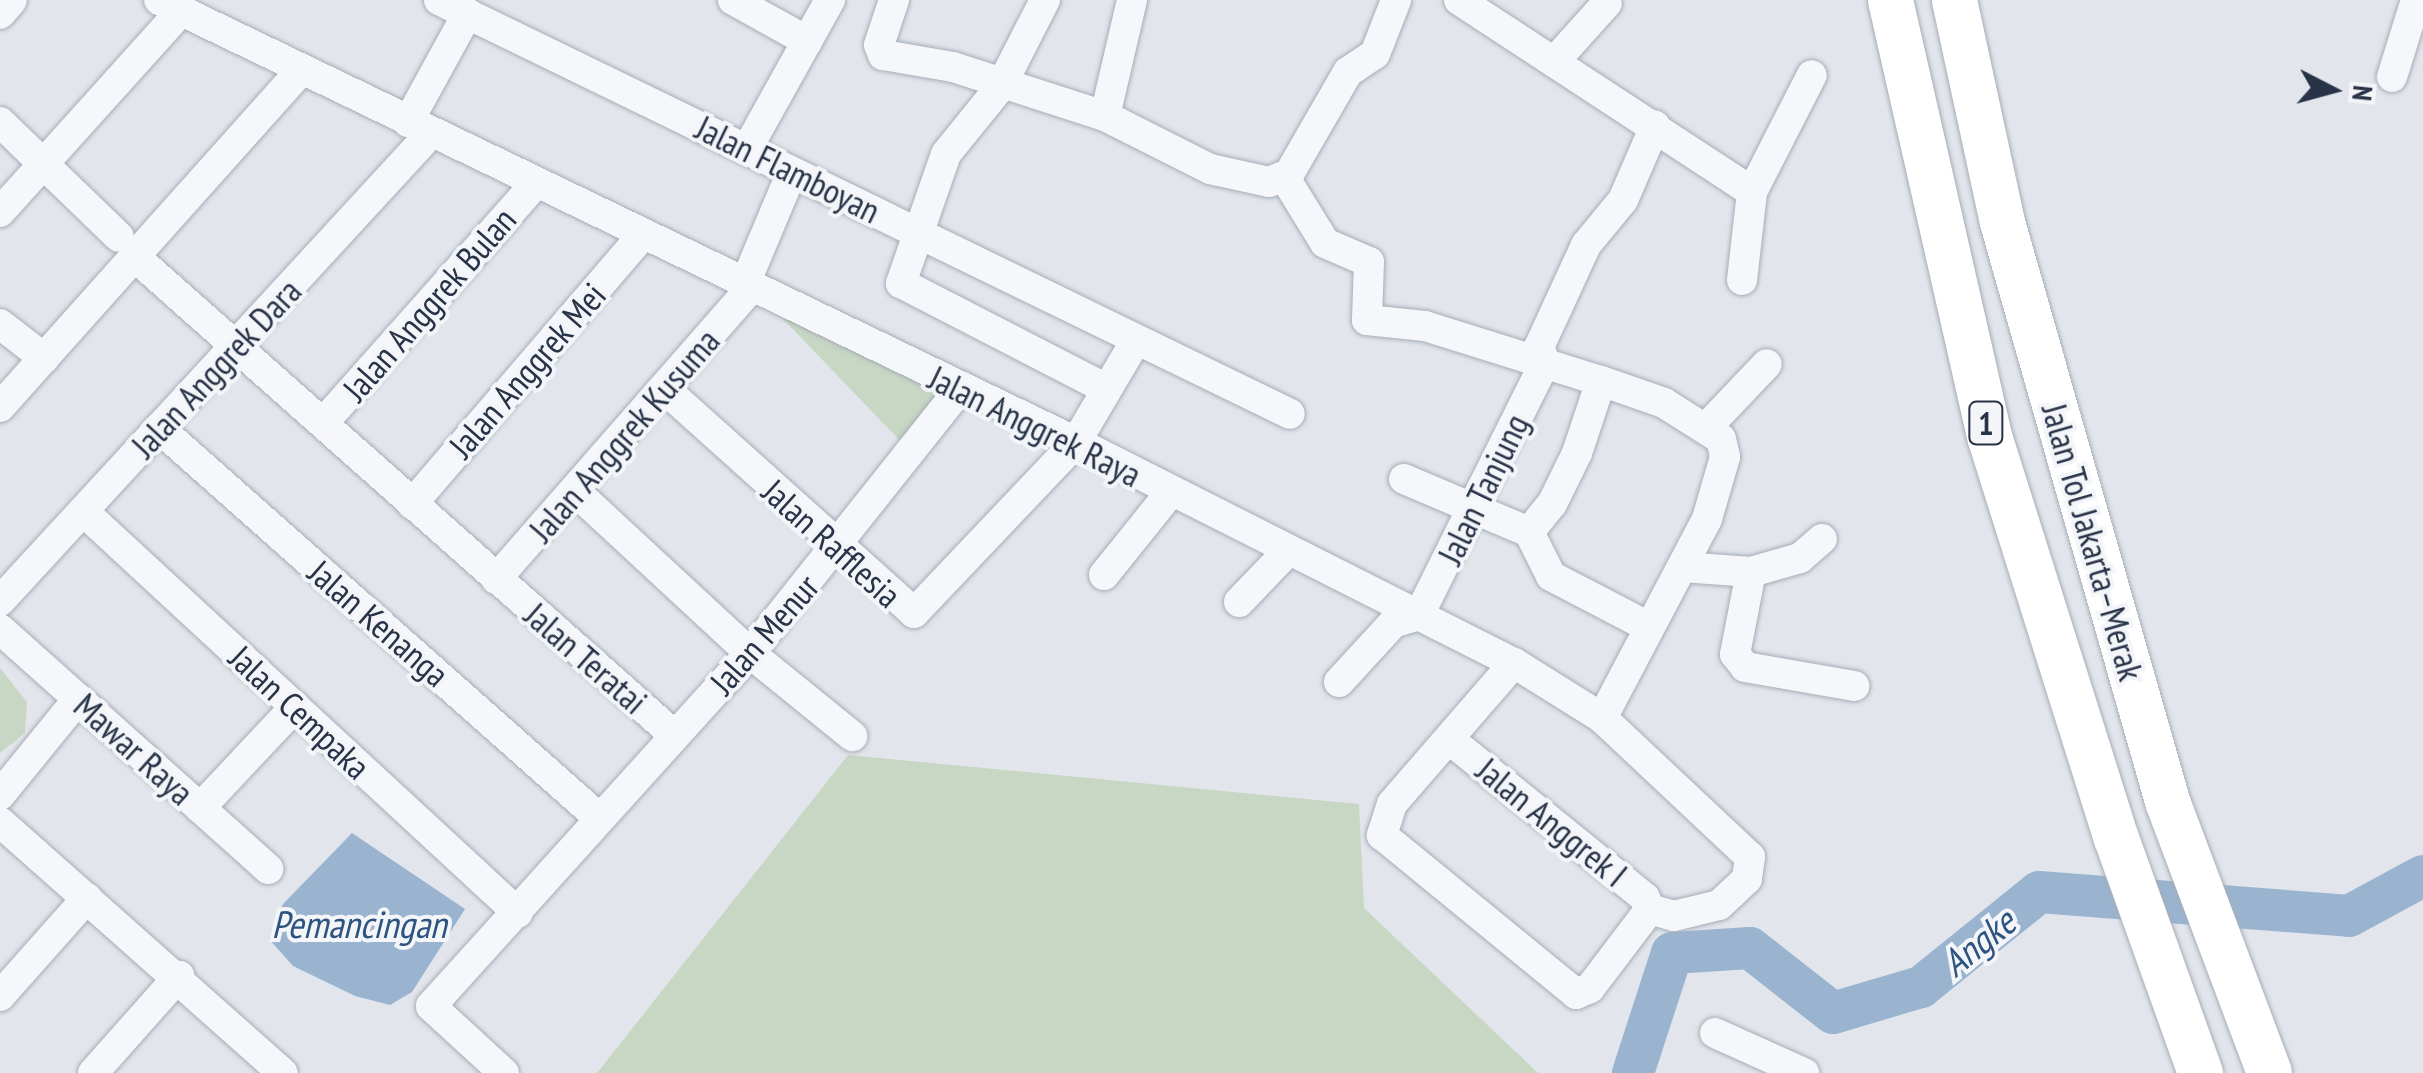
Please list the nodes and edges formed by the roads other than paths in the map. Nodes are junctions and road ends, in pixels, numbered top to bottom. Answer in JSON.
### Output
{"nodes":[{"id":1,"x":12,"y":0,"type":"edge"},
{"id":2,"x":439,"y":0,"type":"edge"},
{"id":3,"x":733,"y":0,"type":"edge"},
{"id":4,"x":830,"y":0,"type":"edge"},
{"id":5,"x":894,"y":0,"type":"edge"},
{"id":6,"x":1045,"y":0,"type":"edge"},
{"id":7,"x":1132,"y":0,"type":"edge"},
{"id":8,"x":1396,"y":0,"type":"edge"},
{"id":9,"x":1459,"y":0,"type":"edge"},
{"id":10,"x":1890,"y":0,"type":"edge"},
{"id":11,"x":1954,"y":0,"type":"edge"},
{"id":12,"x":2416,"y":0,"type":"edge"},
{"id":13,"x":1607,"y":3,"type":"dead end"},
{"id":14,"x":170,"y":6,"type":"edge"},
{"id":15,"x":468,"y":13,"type":"junction"},
{"id":16,"x":0,"y":14,"type":"edge"},
{"id":17,"x":806,"y":41,"type":"junction"},
{"id":18,"x":1554,"y":62,"type":"junction"},
{"id":19,"x":300,"y":70,"type":"junction"},
{"id":20,"x":1812,"y":75,"type":"dead end"},
{"id":21,"x":2392,"y":77,"type":"dead end"},
{"id":22,"x":1001,"y":86,"type":"junction"},
{"id":23,"x":1105,"y":116,"type":"junction"},
{"id":24,"x":0,"y":122,"type":"edge"},
{"id":25,"x":1655,"y":126,"type":"junction"},
{"id":26,"x":420,"y":128,"type":"junction"},
{"id":27,"x":746,"y":150,"type":"junction"},
{"id":28,"x":46,"y":162,"type":"junction"},
{"id":29,"x":791,"y":174,"type":"junction"},
{"id":30,"x":1286,"y":178,"type":"junction"},
{"id":31,"x":535,"y":184,"type":"junction"},
{"id":32,"x":1752,"y":192,"type":"junction"},
{"id":33,"x":0,"y":212,"type":"edge"},
{"id":34,"x":918,"y":230,"type":"junction"},
{"id":35,"x":642,"y":236,"type":"junction"},
{"id":36,"x":127,"y":246,"type":"junction"},
{"id":37,"x":1742,"y":280,"type":"dead end"},
{"id":38,"x":747,"y":288,"type":"junction"},
{"id":39,"x":0,"y":324,"type":"edge"},
{"id":40,"x":1135,"y":342,"type":"junction"},
{"id":41,"x":237,"y":346,"type":"junction"},
{"id":42,"x":44,"y":358,"type":"junction"},
{"id":43,"x":1545,"y":362,"type":"junction"},
{"id":44,"x":1767,"y":364,"type":"dead end"},
{"id":45,"x":1601,"y":381,"type":"junction"},
{"id":46,"x":960,"y":389,"type":"junction"},
{"id":47,"x":1106,"y":389,"type":"junction"},
{"id":48,"x":667,"y":391,"type":"junction"},
{"id":49,"x":0,"y":407,"type":"edge"},
{"id":50,"x":1290,"y":414,"type":"dead end"},
{"id":51,"x":323,"y":424,"type":"junction"},
{"id":52,"x":159,"y":428,"type":"junction"},
{"id":53,"x":1706,"y":428,"type":"junction"},
{"id":54,"x":1076,"y":442,"type":"junction"},
{"id":55,"x":1404,"y":479,"type":"dead end"},
{"id":56,"x":576,"y":492,"type":"junction"},
{"id":57,"x":1170,"y":493,"type":"junction"},
{"id":58,"x":412,"y":504,"type":"junction"},
{"id":59,"x":1476,"y":508,"type":"junction"},
{"id":60,"x":83,"y":511,"type":"junction"},
{"id":61,"x":1529,"y":532,"type":"junction"},
{"id":62,"x":1822,"y":539,"type":"dead end"},
{"id":63,"x":832,"y":546,"type":"junction"},
{"id":64,"x":1287,"y":552,"type":"junction"},
{"id":65,"x":1682,"y":568,"type":"junction"},
{"id":66,"x":1751,"y":572,"type":"junction"},
{"id":67,"x":1104,"y":575,"type":"dead end"},
{"id":68,"x":496,"y":580,"type":"junction"},
{"id":69,"x":0,"y":601,"type":"edge"},
{"id":70,"x":1238,"y":602,"type":"dead end"},
{"id":71,"x":1419,"y":614,"type":"junction"},
{"id":72,"x":1647,"y":626,"type":"junction"},
{"id":73,"x":0,"y":629,"type":"edge"},
{"id":74,"x":750,"y":653,"type":"junction"},
{"id":75,"x":1514,"y":663,"type":"junction"},
{"id":76,"x":1339,"y":682,"type":"dead end"},
{"id":77,"x":1854,"y":686,"type":"dead end"},
{"id":78,"x":78,"y":699,"type":"junction"},
{"id":79,"x":295,"y":707,"type":"junction"},
{"id":80,"x":1602,"y":718,"type":"junction"},
{"id":81,"x":673,"y":734,"type":"junction"},
{"id":82,"x":852,"y":736,"type":"dead end"},
{"id":83,"x":1449,"y":739,"type":"junction"},
{"id":84,"x":0,"y":796,"type":"edge"},
{"id":85,"x":200,"y":808,"type":"junction"},
{"id":86,"x":599,"y":818,"type":"junction"},
{"id":87,"x":0,"y":822,"type":"edge"},
{"id":88,"x":268,"y":869,"type":"dead end"},
{"id":89,"x":86,"y":898,"type":"junction"},
{"id":90,"x":1650,"y":909,"type":"junction"},
{"id":91,"x":518,"y":914,"type":"junction"},
{"id":92,"x":179,"y":976,"type":"junction"},
{"id":93,"x":0,"y":996,"type":"edge"},
{"id":94,"x":435,"y":1001,"type":"junction"},
{"id":95,"x":1716,"y":1033,"type":"dead end"},
{"id":96,"x":93,"y":1073,"type":"edge"},
{"id":97,"x":282,"y":1073,"type":"edge"},
{"id":98,"x":504,"y":1073,"type":"edge"},
{"id":99,"x":518,"y":1073,"type":"edge"},
{"id":100,"x":1804,"y":1073,"type":"edge"},
{"id":101,"x":2200,"y":1073,"type":"edge"},
{"id":102,"x":2269,"y":1073,"type":"edge"}],
"edges":[{"from":1,"to":16,"type":"street"},
{"from":2,"to":15,"type":"street","name":"Jalan Flamboyan"},
{"from":3,"to":17,"type":"street"},
{"from":4,"to":17,"type":"street"},
{"from":5,"to":22,"type":"street"},
{"from":6,"to":22,"type":"street"},
{"from":7,"to":23,"type":"street"},
{"from":8,"to":30,"type":"street"},
{"from":9,"to":18,"type":"street"},
{"from":10,"to":101,"type":"highway","name":"Jalan Tol Jakarta–Merak","number":"1"},
{"from":11,"to":102,"type":"highway","name":"Jalan Tol Jakarta–Merak","number":"1"},
{"from":12,"to":21,"type":"street"},
{"from":13,"to":18,"type":"street"},
{"from":14,"to":19,"type":"street","name":"Jalan Anggrek Raya"},
{"from":14,"to":28,"type":"street"},
{"from":15,"to":26,"type":"street","name":"Jalan Anggrek Dara"},
{"from":15,"to":27,"type":"street","name":"Jalan Flamboyan"},
{"from":17,"to":27,"type":"street"},
{"from":18,"to":25,"type":"street"},
{"from":19,"to":26,"type":"street","name":"Jalan Anggrek Raya"},
{"from":19,"to":36,"type":"street"},
{"from":20,"to":32,"type":"street"},
{"from":22,"to":23,"type":"street"},
{"from":22,"to":34,"type":"street"},
{"from":23,"to":30,"type":"street"},
{"from":24,"to":28,"type":"street","name":"Jalan Teratai"},
{"from":25,"to":32,"type":"street"},
{"from":25,"to":43,"type":"street","name":"Jalan Tanjung"},
{"from":26,"to":31,"type":"street","name":"Jalan Anggrek Raya"},
{"from":26,"to":41,"type":"street","name":"Jalan Anggrek Dara"},
{"from":27,"to":29,"type":"street","name":"Jalan Flamboyan"},
{"from":28,"to":33,"type":"street"},
{"from":28,"to":36,"type":"street","name":"Jalan Teratai"},
{"from":29,"to":34,"type":"street","name":"Jalan Flamboyan"},
{"from":29,"to":38,"type":"street","name":"Jalan Anggrek Kusuma"},
{"from":30,"to":43,"type":"street"},
{"from":31,"to":35,"type":"street","name":"Jalan Anggrek Raya"},
{"from":31,"to":51,"type":"street","name":"Jalan Anggrek Bulan"},
{"from":32,"to":37,"type":"street"},
{"from":34,"to":40,"type":"street","name":"Jalan Flamboyan"},
{"from":34,"to":47,"type":"street"},
{"from":35,"to":38,"type":"street","name":"Jalan Anggrek Raya"},
{"from":35,"to":58,"type":"street","name":"Jalan Anggrek Mei"},
{"from":36,"to":41,"type":"street","name":"Jalan Teratai"},
{"from":36,"to":42,"type":"street"},
{"from":38,"to":46,"type":"street","name":"Jalan Anggrek Raya"},
{"from":38,"to":48,"type":"street","name":"Jalan Anggrek Kusuma"},
{"from":39,"to":42,"type":"street"},
{"from":40,"to":47,"type":"street"},
{"from":40,"to":50,"type":"street","name":"Jalan Flamboyan"},
{"from":41,"to":51,"type":"street","name":"Jalan Teratai"},
{"from":41,"to":52,"type":"street","name":"Jalan Anggrek Dara"},
{"from":42,"to":49,"type":"street"},
{"from":43,"to":45,"type":"street"},
{"from":43,"to":59,"type":"street","name":"Jalan Tanjung"},
{"from":44,"to":53,"type":"street"},
{"from":45,"to":53,"type":"street"},
{"from":45,"to":61,"type":"street"},
{"from":46,"to":54,"type":"street","name":"Jalan Anggrek Raya"},
{"from":46,"to":63,"type":"street","name":"Jalan Menur"},
{"from":47,"to":54,"type":"street"},
{"from":48,"to":56,"type":"street","name":"Jalan Anggrek Kusuma"},
{"from":48,"to":63,"type":"street","name":"Jalan Rafflesia"},
{"from":51,"to":58,"type":"street","name":"Jalan Teratai"},
{"from":52,"to":60,"type":"street","name":"Jalan Anggrek Dara"},
{"from":52,"to":86,"type":"street","name":"Jalan Kenanga"},
{"from":53,"to":65,"type":"street"},
{"from":54,"to":57,"type":"street","name":"Jalan Anggrek Raya"},
{"from":54,"to":63,"type":"street","name":"Jalan Rafflesia"},
{"from":55,"to":59,"type":"street"},
{"from":56,"to":68,"type":"street","name":"Jalan Anggrek Kusuma"},
{"from":56,"to":74,"type":"street"},
{"from":57,"to":64,"type":"street","name":"Jalan Anggrek Raya"},
{"from":57,"to":67,"type":"street"},
{"from":58,"to":68,"type":"street","name":"Jalan Teratai"},
{"from":59,"to":61,"type":"street"},
{"from":59,"to":71,"type":"street","name":"Jalan Tanjung"},
{"from":60,"to":69,"type":"street","name":"Jalan Anggrek Dara"},
{"from":60,"to":79,"type":"street","name":"Jalan Cempaka"},
{"from":61,"to":72,"type":"street"},
{"from":62,"to":66,"type":"street"},
{"from":63,"to":74,"type":"street","name":"Jalan Menur"},
{"from":64,"to":70,"type":"street"},
{"from":64,"to":71,"type":"street","name":"Jalan Anggrek Raya"},
{"from":65,"to":66,"type":"street"},
{"from":65,"to":72,"type":"street"},
{"from":66,"to":77,"type":"street"},
{"from":68,"to":81,"type":"street","name":"Jalan Teratai"},
{"from":71,"to":75,"type":"street","name":"Jalan Anggrek Raya"},
{"from":71,"to":76,"type":"street"},
{"from":72,"to":80,"type":"street"},
{"from":73,"to":78,"type":"street","name":"Mawar Raya"},
{"from":74,"to":81,"type":"street","name":"Jalan Menur"},
{"from":74,"to":82,"type":"street"},
{"from":75,"to":80,"type":"street","name":"Jalan Anggrek Raya"},
{"from":75,"to":83,"type":"street"},
{"from":78,"to":84,"type":"street"},
{"from":78,"to":85,"type":"street","name":"Mawar Raya"},
{"from":79,"to":85,"type":"street"},
{"from":79,"to":91,"type":"street","name":"Jalan Cempaka"},
{"from":80,"to":90,"type":"street","name":"Jalan Anggrek Raya"},
{"from":81,"to":86,"type":"street","name":"Jalan Teratai"},
{"from":83,"to":90,"type":"street","name":"Jalan Anggrek I"},
{"from":83,"to":90,"type":"street"},
{"from":85,"to":88,"type":"street","name":"Mawar Raya"},
{"from":86,"to":91,"type":"street","name":"Jalan Teratai"},
{"from":87,"to":89,"type":"street"},
{"from":89,"to":92,"type":"street"},
{"from":89,"to":93,"type":"street"},
{"from":91,"to":94,"type":"street","name":"Jalan Teratai"},
{"from":92,"to":96,"type":"street"},
{"from":92,"to":97,"type":"street"},
{"from":94,"to":98,"type":"street"},
{"from":94,"to":99,"type":"street"},
{"from":95,"to":100,"type":"street"}]}
